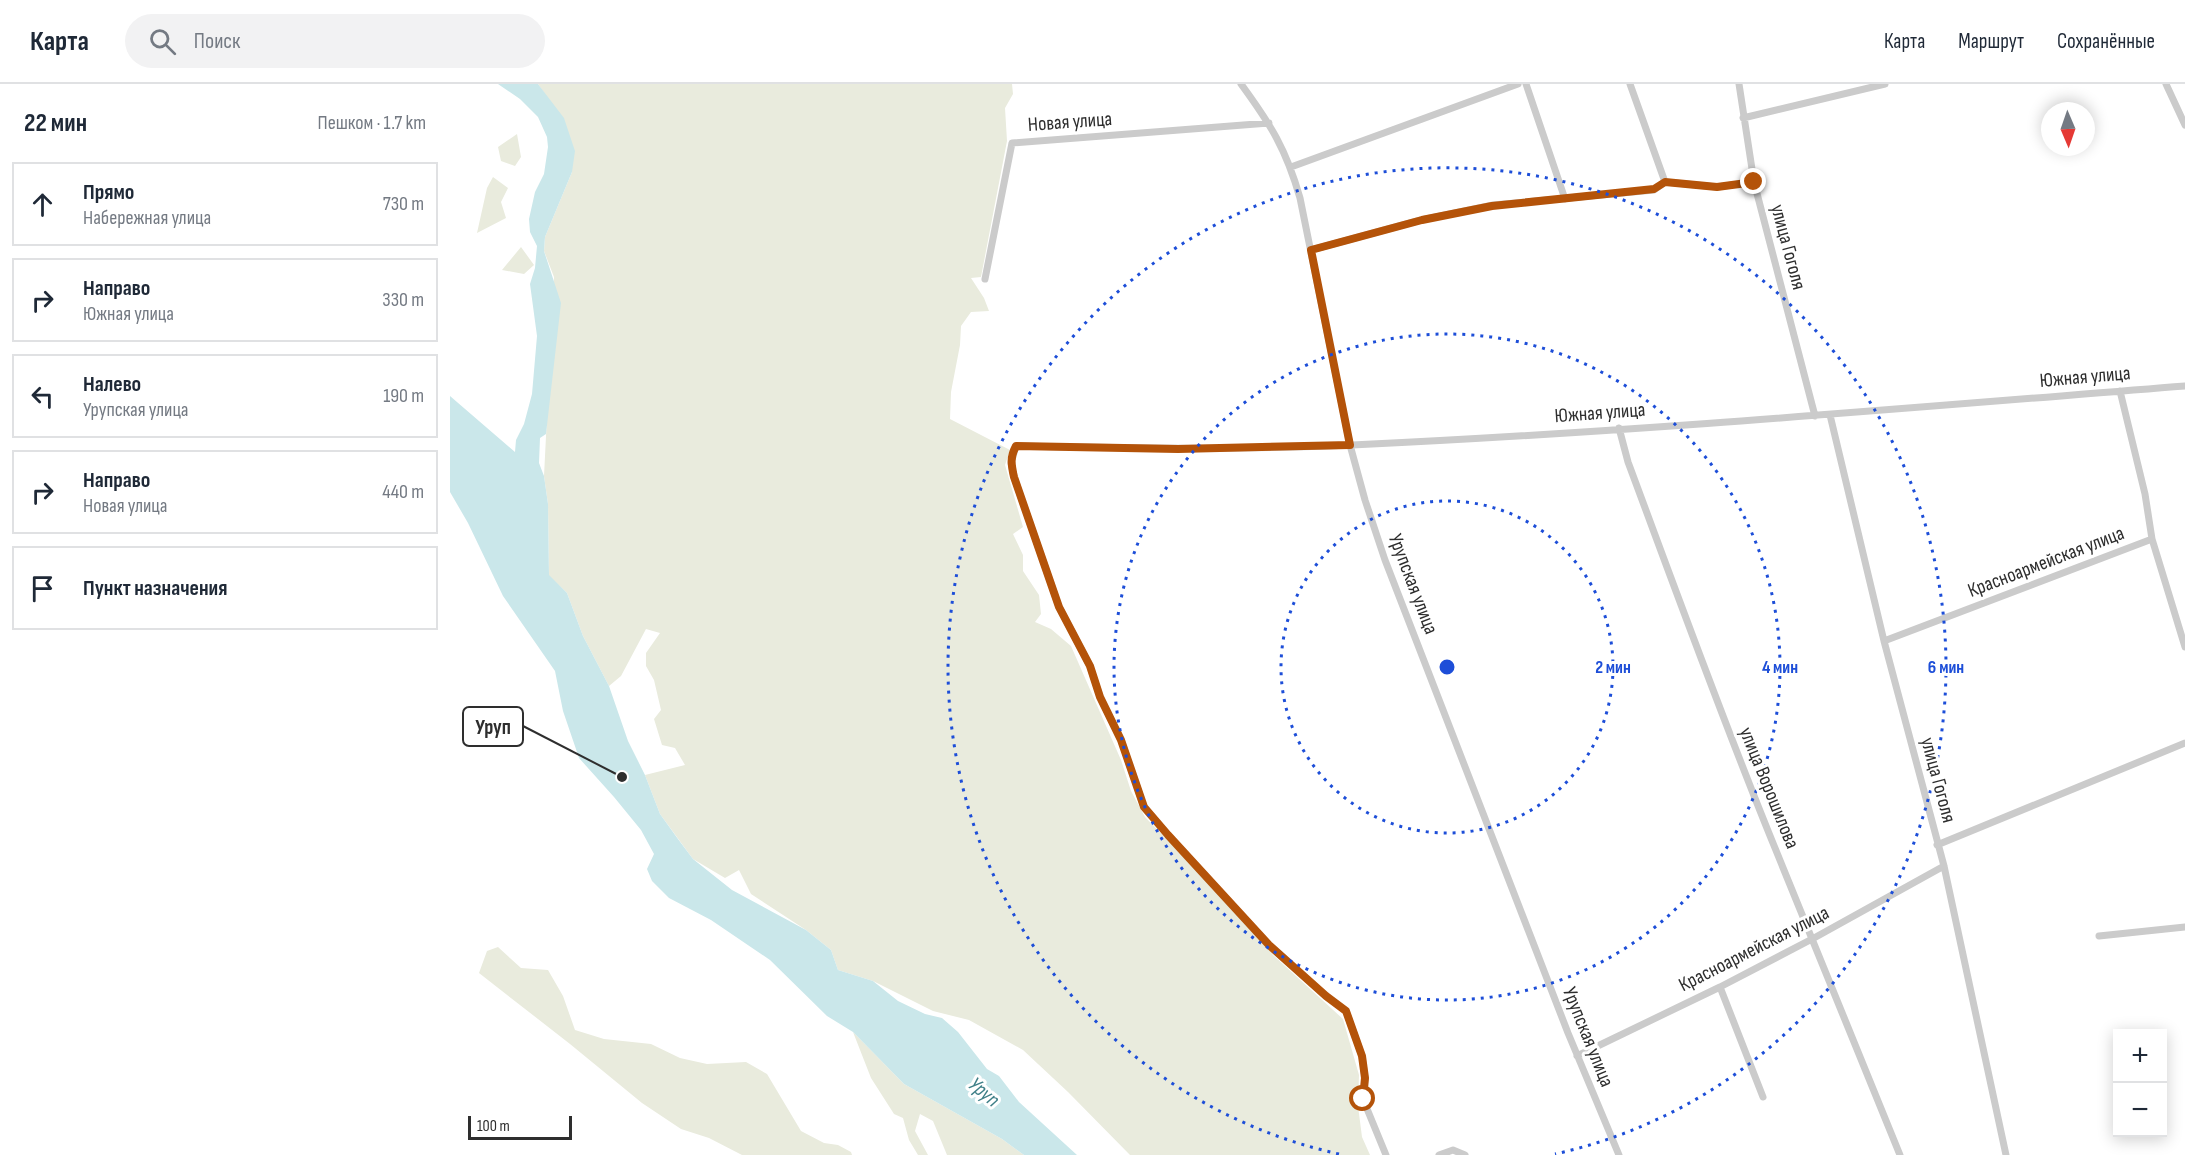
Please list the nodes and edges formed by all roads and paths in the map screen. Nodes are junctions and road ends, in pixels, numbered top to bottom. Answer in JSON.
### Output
{"nodes":[{"id":1,"x":1241,"y":84,"type":"edge"},
{"id":2,"x":1518,"y":84,"type":"edge"},
{"id":3,"x":1526,"y":84,"type":"edge"},
{"id":4,"x":1630,"y":84,"type":"edge"},
{"id":5,"x":1739,"y":84,"type":"edge"},
{"id":6,"x":1885,"y":84,"type":"edge"},
{"id":7,"x":2166,"y":84,"type":"edge"},
{"id":8,"x":1743,"y":118,"type":"junction"},
{"id":9,"x":1269,"y":123,"type":"junction"},
{"id":10,"x":2185,"y":125,"type":"edge"},
{"id":11,"x":1291,"y":167,"type":"junction"},
{"id":12,"x":1665,"y":182,"type":"junction"},
{"id":13,"x":1754,"y":182,"type":"junction"},
{"id":14,"x":1565,"y":199,"type":"junction"},
{"id":15,"x":1311,"y":250,"type":"junction"},
{"id":16,"x":985,"y":279,"type":"dead end"},
{"id":17,"x":2185,"y":386,"type":"edge"},
{"id":18,"x":2120,"y":391,"type":"junction"},
{"id":19,"x":1830,"y":415,"type":"junction"},
{"id":20,"x":1815,"y":416,"type":"junction"},
{"id":21,"x":1619,"y":428,"type":"junction"},
{"id":22,"x":1350,"y":445,"type":"junction"},
{"id":23,"x":2152,"y":539,"type":"junction"},
{"id":24,"x":1884,"y":641,"type":"junction"},
{"id":25,"x":2185,"y":647,"type":"edge"},
{"id":26,"x":2185,"y":743,"type":"edge"},
{"id":27,"x":1937,"y":846,"type":"junction"},
{"id":28,"x":1944,"y":866,"type":"junction"},
{"id":29,"x":2185,"y":927,"type":"edge"},
{"id":30,"x":2098,"y":936,"type":"dead end"},
{"id":31,"x":1814,"y":938,"type":"junction"},
{"id":32,"x":1720,"y":987,"type":"junction"},
{"id":33,"x":1577,"y":1056,"type":"junction"},
{"id":34,"x":1763,"y":1097,"type":"dead end"},
{"id":35,"x":1386,"y":1155,"type":"edge"},
{"id":36,"x":1439,"y":1155,"type":"edge"},
{"id":37,"x":1465,"y":1155,"type":"edge"},
{"id":38,"x":1619,"y":1155,"type":"edge"},
{"id":39,"x":1900,"y":1155,"type":"edge"},
{"id":40,"x":2006,"y":1155,"type":"edge"}],
"edges":[{"from":1,"to":9,"type":"street","name":"Урупская улица"},
{"from":2,"to":11,"type":"street"},
{"from":3,"to":14,"type":"street"},
{"from":4,"to":12,"type":"street"},
{"from":5,"to":8,"type":"street","name":"улица Гоголя"},
{"from":6,"to":8,"type":"street"},
{"from":7,"to":10,"type":"street"},
{"from":8,"to":13,"type":"street","name":"улица Гоголя"},
{"from":9,"to":11,"type":"street","name":"Урупская улица"},
{"from":9,"to":16,"type":"street","name":"Новая улица"},
{"from":11,"to":15,"type":"street","name":"Урупская улица"},
{"from":12,"to":13,"type":"street"},
{"from":12,"to":14,"type":"street"},
{"from":13,"to":20,"type":"street","name":"улица Гоголя"},
{"from":14,"to":15,"type":"street"},
{"from":15,"to":22,"type":"street","name":"Урупская улица"},
{"from":17,"to":18,"type":"street","name":"Южная улица"},
{"from":18,"to":19,"type":"street","name":"Южная улица"},
{"from":18,"to":23,"type":"street","name":"Красноармейская улица"},
{"from":19,"to":20,"type":"street","name":"Южная улица"},
{"from":19,"to":24,"type":"street","name":"улица Гоголя"},
{"from":20,"to":21,"type":"street","name":"Южная улица"},
{"from":21,"to":22,"type":"street","name":"Южная улица"},
{"from":21,"to":31,"type":"street","name":"улица Ворошилова"},
{"from":22,"to":33,"type":"street","name":"Урупская улица"},
{"from":22,"to":35,"type":"street","name":"Южная улица"},
{"from":23,"to":24,"type":"street","name":"Красноармейская улица"},
{"from":23,"to":25,"type":"street","name":"Красноармейская улица"},
{"from":24,"to":27,"type":"street","name":"улица Гоголя"},
{"from":26,"to":27,"type":"street"},
{"from":27,"to":28,"type":"street","name":"улица Гоголя"},
{"from":28,"to":31,"type":"street","name":"Красноармейская улица"},
{"from":28,"to":40,"type":"street","name":"улица Гоголя"},
{"from":29,"to":30,"type":"street"},
{"from":31,"to":32,"type":"street","name":"Красноармейская улица"},
{"from":31,"to":39,"type":"street","name":"улица Ворошилова"},
{"from":32,"to":33,"type":"street","name":"Красноармейская улица"},
{"from":32,"to":34,"type":"street"},
{"from":33,"to":38,"type":"street","name":"Урупская улица"},
{"from":36,"to":37,"type":"street"}]}
